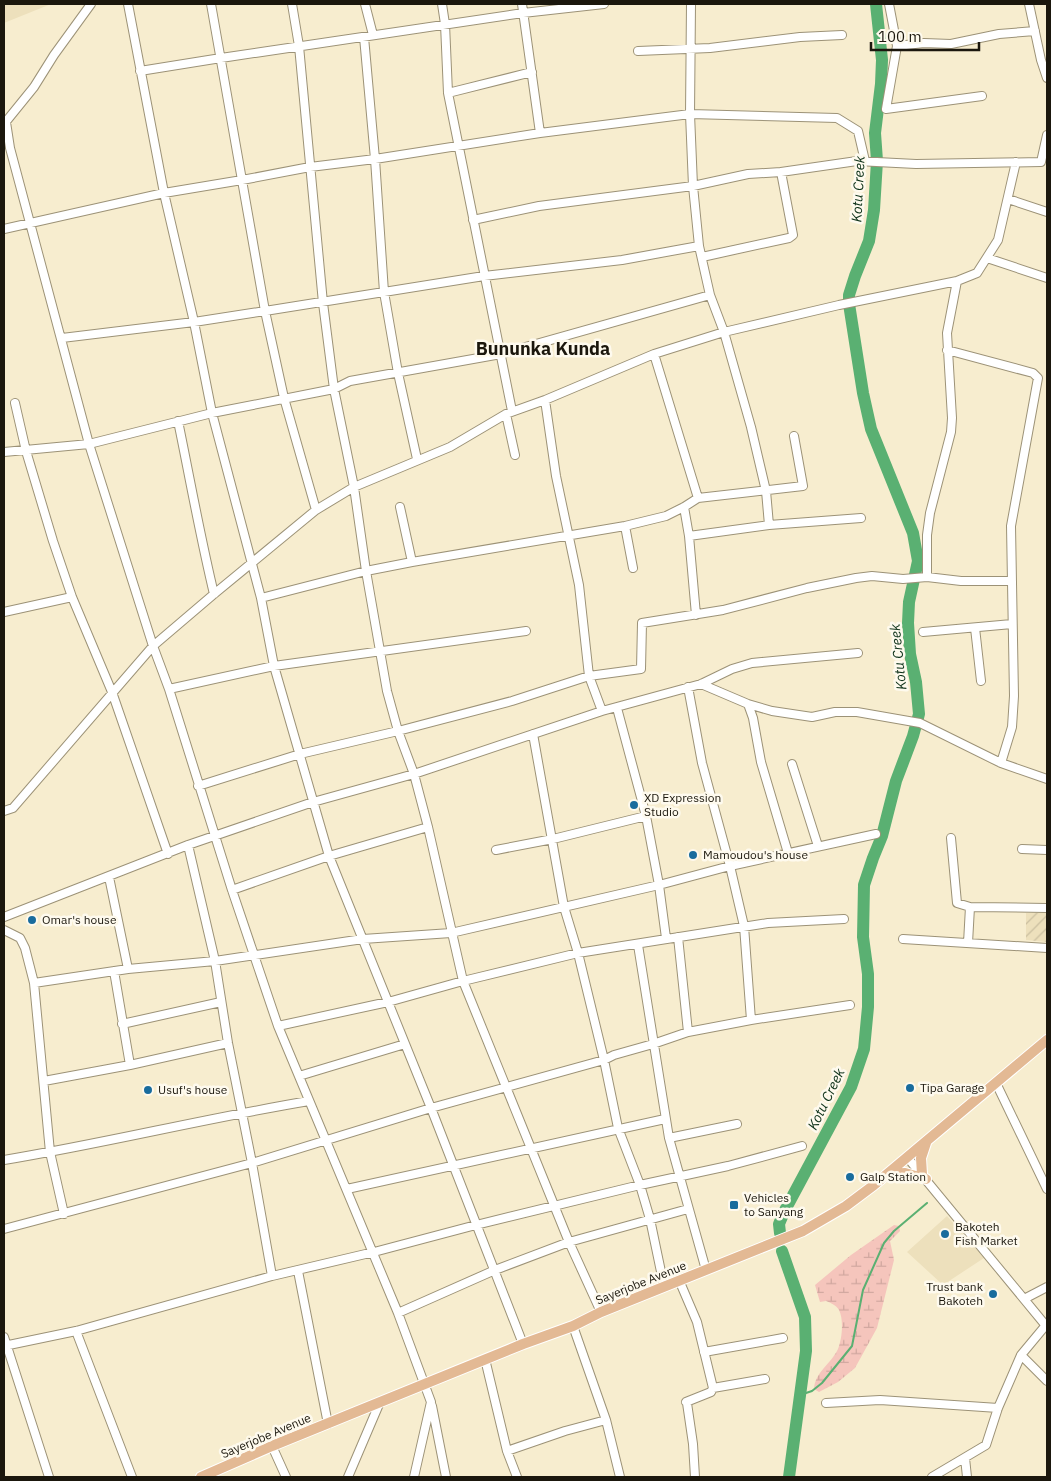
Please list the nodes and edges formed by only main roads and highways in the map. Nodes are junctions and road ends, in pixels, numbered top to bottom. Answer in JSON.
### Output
{"nodes":[{"id":1,"x":1047,"y":1040,"type":"edge"},
{"id":2,"x":926,"y":1141,"type":"junction"},
{"id":3,"x":886,"y":1175,"type":"junction"},
{"id":4,"x":201,"y":1477,"type":"edge"}],
"edges":[{"from":1,"to":2,"type":"main road","name":"Sayerjobe Avenue"},
{"from":2,"to":3,"type":"main road","name":"Sayerjobe Avenue"},
{"from":2,"to":3,"type":"main road"},
{"from":3,"to":4,"type":"main road","name":"Sayerjobe Avenue"}]}
